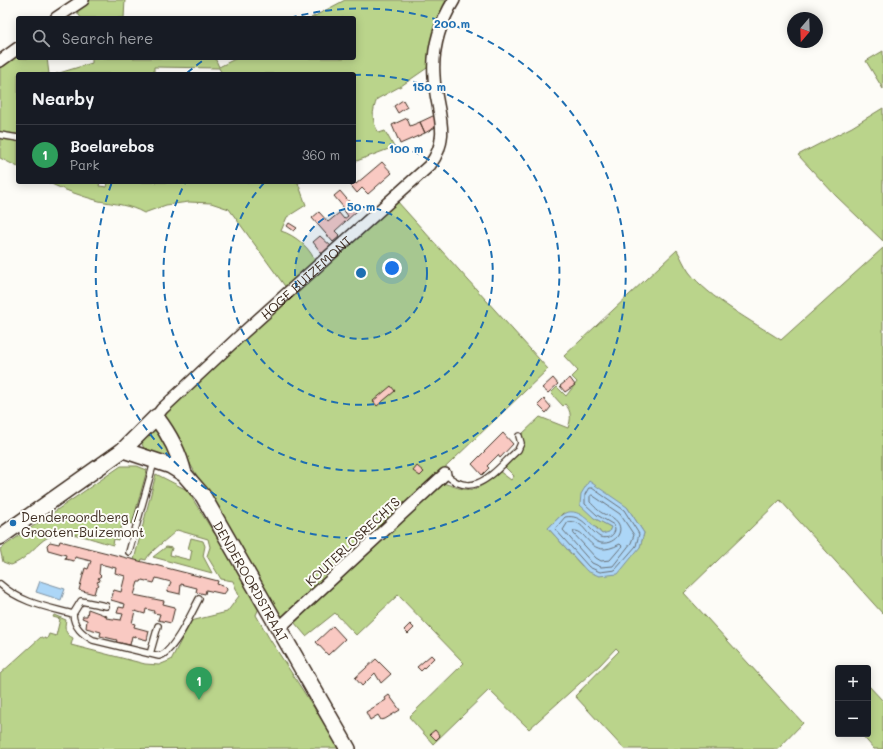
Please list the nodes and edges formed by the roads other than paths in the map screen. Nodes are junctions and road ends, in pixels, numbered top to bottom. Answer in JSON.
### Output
{"nodes":[{"id":1,"x":83,"y":0,"type":"edge"},
{"id":2,"x":454,"y":0,"type":"edge"},
{"id":3,"x":59,"y":16,"type":"edge"},
{"id":4,"x":16,"y":49,"type":"edge"},
{"id":5,"x":0,"y":61,"type":"edge"},
{"id":6,"x":0,"y":135,"type":"edge"},
{"id":7,"x":16,"y":138,"type":"edge"},
{"id":8,"x":156,"y":417,"type":"junction"},
{"id":9,"x":519,"y":436,"type":"dead end"},
{"id":10,"x":123,"y":450,"type":"junction"},
{"id":11,"x":154,"y":460,"type":"junction"},
{"id":12,"x":184,"y":474,"type":"junction"},
{"id":13,"x":445,"y":474,"type":"joint"},
{"id":14,"x":0,"y":537,"type":"edge"},
{"id":15,"x":129,"y":552,"type":"dead end"},
{"id":16,"x":0,"y":584,"type":"edge"},
{"id":17,"x":199,"y":599,"type":"dead end"},
{"id":18,"x":106,"y":606,"type":"dead end"},
{"id":19,"x":73,"y":614,"type":"junction"},
{"id":20,"x":158,"y":626,"type":"dead end"},
{"id":21,"x":278,"y":629,"type":"junction"},
{"id":22,"x":150,"y":654,"type":"junction"},
{"id":23,"x":348,"y":749,"type":"edge"}],
"edges":[{"from":1,"to":3,"type":"street"},
{"from":2,"to":8,"type":"street","name":"HOGE BUIZEMONT"},
{"from":4,"to":5,"type":"street"},
{"from":6,"to":7,"type":"lane"},
{"from":8,"to":10,"type":"street","name":"HOGE BUIZEMONT"},
{"from":8,"to":12,"type":"street"},
{"from":9,"to":13,"type":"lane"},
{"from":10,"to":11,"type":"street","name":"DENDEROORDSTRAAT"},
{"from":10,"to":14,"type":"street","name":"HOGE BUIZEMONT"},
{"from":11,"to":12,"type":"street","name":"DENDEROORDSTRAAT"},
{"from":11,"to":15,"type":"lane"},
{"from":12,"to":21,"type":"street","name":"DENDEROORDSTRAAT"},
{"from":13,"to":21,"type":"street","name":"KOUTERLOSRECHTS"},
{"from":16,"to":19,"type":"lane"},
{"from":17,"to":22,"type":"lane"},
{"from":18,"to":19,"type":"lane"},
{"from":19,"to":22,"type":"lane"},
{"from":20,"to":22,"type":"lane"},
{"from":21,"to":23,"type":"street","name":"DENDEROORDSTRAAT"}]}
